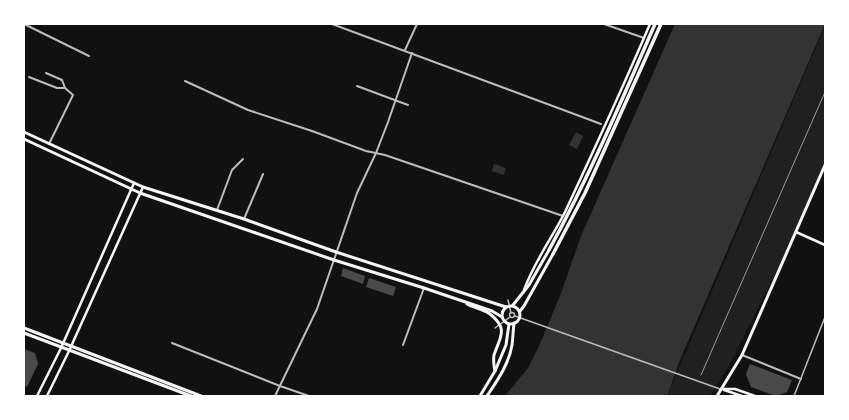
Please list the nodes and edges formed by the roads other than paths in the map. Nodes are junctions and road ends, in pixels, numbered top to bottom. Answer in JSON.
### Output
{"nodes":[{"id":1,"x":24,"y":24,"type":"edge"},
{"id":2,"x":332,"y":24,"type":"edge"},
{"id":3,"x":417,"y":24,"type":"edge"},
{"id":4,"x":604,"y":24,"type":"edge"},
{"id":5,"x":650,"y":24,"type":"edge"},
{"id":6,"x":655,"y":24,"type":"edge"},
{"id":7,"x":661,"y":24,"type":"edge"},
{"id":8,"x":644,"y":38,"type":"junction"},
{"id":9,"x":405,"y":50,"type":"junction"},
{"id":10,"x":412,"y":53,"type":"junction"},
{"id":11,"x":89,"y":56,"type":"dead end"},
{"id":12,"x":46,"y":73,"type":"dead end"},
{"id":13,"x":29,"y":77,"type":"dead end"},
{"id":14,"x":185,"y":81,"type":"dead end"},
{"id":15,"x":357,"y":86,"type":"dead end"},
{"id":16,"x":64,"y":88,"type":"junction"},
{"id":17,"x":396,"y":100,"type":"junction"},
{"id":18,"x":408,"y":105,"type":"dead end"},
{"id":19,"x":601,"y":124,"type":"dead end"},
{"id":20,"x":24,"y":132,"type":"edge"},
{"id":21,"x":24,"y":139,"type":"edge"},
{"id":22,"x":49,"y":144,"type":"junction"},
{"id":23,"x":376,"y":153,"type":"junction"},
{"id":24,"x":243,"y":159,"type":"dead end"},
{"id":25,"x":825,"y":165,"type":"edge"},
{"id":26,"x":263,"y":174,"type":"dead end"},
{"id":27,"x":134,"y":183,"type":"junction"},
{"id":28,"x":143,"y":187,"type":"junction"},
{"id":29,"x":131,"y":189,"type":"junction"},
{"id":30,"x":140,"y":193,"type":"junction"},
{"id":31,"x":217,"y":210,"type":"junction"},
{"id":32,"x":563,"y":216,"type":"junction"},
{"id":33,"x":244,"y":219,"type":"junction"},
{"id":34,"x":796,"y":232,"type":"junction"},
{"id":35,"x":825,"y":245,"type":"edge"},
{"id":36,"x":549,"y":250,"type":"joint"},
{"id":37,"x":336,"y":252,"type":"junction"},
{"id":38,"x":553,"y":254,"type":"joint"},
{"id":39,"x":334,"y":260,"type":"junction"},
{"id":40,"x":424,"y":288,"type":"junction"},
{"id":41,"x":523,"y":294,"type":"junction"},
{"id":42,"x":508,"y":300,"type":"dead end"},
{"id":43,"x":462,"y":301,"type":"junction"},
{"id":44,"x":488,"y":301,"type":"junction"},
{"id":45,"x":513,"y":305,"type":"junction"},
{"id":46,"x":506,"y":306,"type":"junction"},
{"id":47,"x":486,"y":309,"type":"junction"},
{"id":48,"x":520,"y":311,"type":"junction"},
{"id":49,"x":512,"y":313,"type":"junction"},
{"id":50,"x":515,"y":316,"type":"junction"},
{"id":51,"x":502,"y":317,"type":"junction"},
{"id":52,"x":510,"y":317,"type":"junction"},
{"id":53,"x":825,"y":317,"type":"edge"},
{"id":54,"x":514,"y":323,"type":"junction"},
{"id":55,"x":509,"y":324,"type":"junction"},
{"id":56,"x":24,"y":328,"type":"edge"},
{"id":57,"x":495,"y":328,"type":"dead end"},
{"id":58,"x":24,"y":333,"type":"edge"},
{"id":59,"x":63,"y":343,"type":"junction"},
{"id":60,"x":172,"y":343,"type":"dead end"},
{"id":61,"x":403,"y":345,"type":"dead end"},
{"id":62,"x":71,"y":347,"type":"junction"},
{"id":63,"x":61,"y":348,"type":"junction"},
{"id":64,"x":69,"y":351,"type":"junction"},
{"id":65,"x":742,"y":355,"type":"junction"},
{"id":66,"x":495,"y":371,"type":"junction"},
{"id":67,"x":801,"y":379,"type":"junction"},
{"id":68,"x":280,"y":386,"type":"junction"},
{"id":69,"x":722,"y":389,"type":"junction"},
{"id":70,"x":37,"y":396,"type":"edge"},
{"id":71,"x":47,"y":396,"type":"edge"},
{"id":72,"x":190,"y":396,"type":"edge"},
{"id":73,"x":200,"y":396,"type":"edge"},
{"id":74,"x":275,"y":396,"type":"edge"},
{"id":75,"x":309,"y":396,"type":"edge"},
{"id":76,"x":480,"y":396,"type":"edge"},
{"id":77,"x":487,"y":396,"type":"edge"},
{"id":78,"x":717,"y":396,"type":"edge"},
{"id":79,"x":742,"y":396,"type":"edge"},
{"id":80,"x":755,"y":396,"type":"edge"},
{"id":81,"x":794,"y":396,"type":"edge"}],
"edges":[{"from":1,"to":11,"type":"street"},
{"from":2,"to":9,"type":"street"},
{"from":3,"to":9,"type":"street"},
{"from":4,"to":8,"type":"street"},
{"from":5,"to":8,"type":"main road"},
{"from":6,"to":36,"type":"highway"},
{"from":7,"to":38,"type":"highway"},
{"from":8,"to":32,"type":"main road"},
{"from":9,"to":10,"type":"street"},
{"from":10,"to":17,"type":"street"},
{"from":10,"to":19,"type":"street"},
{"from":12,"to":16,"type":"street"},
{"from":13,"to":16,"type":"street"},
{"from":14,"to":23,"type":"street"},
{"from":15,"to":17,"type":"street"},
{"from":16,"to":22,"type":"street"},
{"from":17,"to":18,"type":"street"},
{"from":17,"to":23,"type":"street"},
{"from":20,"to":22,"type":"main road"},
{"from":21,"to":29,"type":"main road"},
{"from":22,"to":27,"type":"main road"},
{"from":23,"to":32,"type":"street"},
{"from":23,"to":37,"type":"street"},
{"from":24,"to":31,"type":"street"},
{"from":25,"to":34,"type":"main road"},
{"from":26,"to":33,"type":"street"},
{"from":27,"to":28,"type":"main road"},
{"from":27,"to":29,"type":"main road"},
{"from":28,"to":30,"type":"main road"},
{"from":28,"to":31,"type":"main road"},
{"from":29,"to":30,"type":"main road"},
{"from":29,"to":59,"type":"main road"},
{"from":30,"to":39,"type":"main road"},
{"from":30,"to":62,"type":"main road"},
{"from":31,"to":33,"type":"main road"},
{"from":32,"to":41,"type":"main road"},
{"from":33,"to":37,"type":"main road"},
{"from":34,"to":35,"type":"main road"},
{"from":34,"to":65,"type":"main road"},
{"from":36,"to":41,"type":"main road"},
{"from":37,"to":39,"type":"street"},
{"from":37,"to":44,"type":"main road"},
{"from":38,"to":48,"type":"main road"},
{"from":39,"to":40,"type":"main road"},
{"from":39,"to":68,"type":"street"},
{"from":40,"to":43,"type":"main road"},
{"from":40,"to":61,"type":"street"},
{"from":41,"to":45,"type":"main road"},
{"from":42,"to":49,"type":"street"},
{"from":43,"to":47,"type":"main road"},
{"from":43,"to":66,"type":"main road"},
{"from":44,"to":46,"type":"main road"},
{"from":44,"to":47,"type":"main road"},
{"from":45,"to":46,"type":"main road"},
{"from":45,"to":48,"type":"main road"},
{"from":46,"to":51,"type":"main road"},
{"from":47,"to":51,"type":"main road"},
{"from":48,"to":54,"type":"main road"},
{"from":49,"to":50,"type":"street"},
{"from":49,"to":52,"type":"street"},
{"from":50,"to":52,"type":"street"},
{"from":50,"to":69,"type":"street"},
{"from":51,"to":55,"type":"main road"},
{"from":52,"to":57,"type":"street"},
{"from":53,"to":67,"type":"street"},
{"from":54,"to":55,"type":"main road"},
{"from":54,"to":77,"type":"main road"},
{"from":55,"to":66,"type":"main road"},
{"from":56,"to":59,"type":"main road"},
{"from":58,"to":63,"type":"main road"},
{"from":59,"to":62,"type":"main road"},
{"from":59,"to":63,"type":"main road"},
{"from":60,"to":68,"type":"street"},
{"from":62,"to":64,"type":"main road"},
{"from":62,"to":73,"type":"main road"},
{"from":63,"to":64,"type":"main road"},
{"from":63,"to":70,"type":"main road"},
{"from":64,"to":71,"type":"main road"},
{"from":64,"to":72,"type":"main road"},
{"from":65,"to":67,"type":"street"},
{"from":65,"to":69,"type":"main road"},
{"from":66,"to":76,"type":"main road"},
{"from":67,"to":81,"type":"street"},
{"from":68,"to":74,"type":"street"},
{"from":68,"to":75,"type":"street"},
{"from":69,"to":78,"type":"main road"},
{"from":69,"to":79,"type":"main road"},
{"from":69,"to":80,"type":"main road"}]}
